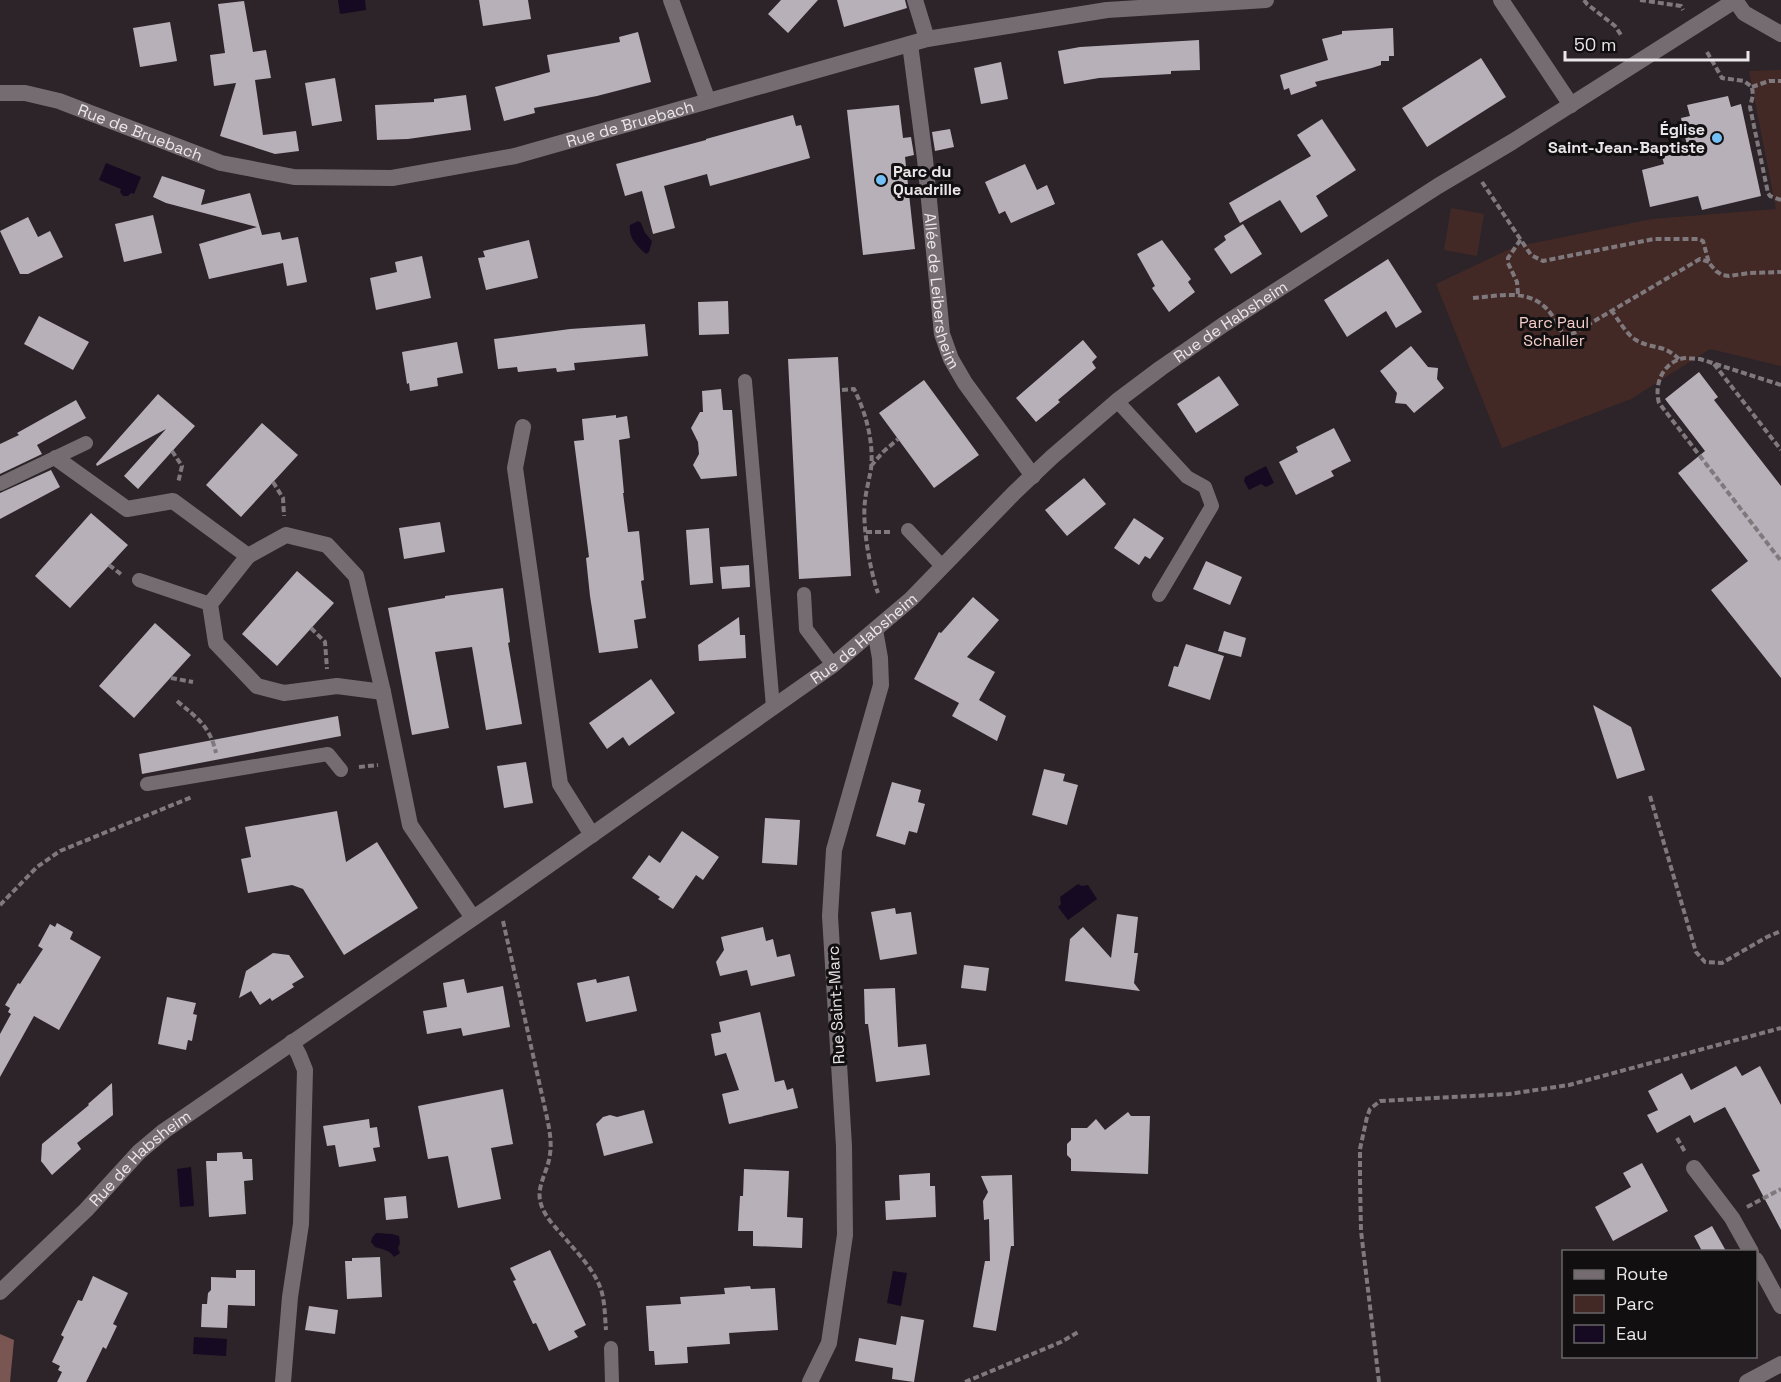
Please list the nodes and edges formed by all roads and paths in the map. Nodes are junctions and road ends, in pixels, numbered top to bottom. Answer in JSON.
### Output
{"nodes":[{"id":1,"x":671,"y":0,"type":"edge"},
{"id":2,"x":915,"y":0,"type":"edge"},
{"id":3,"x":1266,"y":0,"type":"edge"},
{"id":4,"x":1502,"y":0,"type":"edge"},
{"id":5,"x":1584,"y":0,"type":"edge"},
{"id":6,"x":1640,"y":0,"type":"edge"},
{"id":7,"x":1735,"y":0,"type":"edge"},
{"id":8,"x":1683,"y":10,"type":"dead end"},
{"id":9,"x":1781,"y":34,"type":"edge"},
{"id":10,"x":1621,"y":35,"type":"dead end"},
{"id":11,"x":919,"y":42,"type":"junction"},
{"id":12,"x":1707,"y":52,"type":"dead end"},
{"id":13,"x":1781,"y":81,"type":"edge"},
{"id":14,"x":1752,"y":87,"type":"junction"},
{"id":15,"x":0,"y":93,"type":"edge"},
{"id":16,"x":708,"y":101,"type":"junction"},
{"id":17,"x":1571,"y":105,"type":"junction"},
{"id":18,"x":1482,"y":181,"type":"dead end"},
{"id":19,"x":1781,"y":200,"type":"edge"},
{"id":20,"x":1521,"y":239,"type":"junction"},
{"id":21,"x":1709,"y":262,"type":"junction"},
{"id":22,"x":1781,"y":272,"type":"edge"},
{"id":23,"x":1518,"y":294,"type":"junction"},
{"id":24,"x":1473,"y":298,"type":"dead end"},
{"id":25,"x":1611,"y":310,"type":"junction"},
{"id":26,"x":1680,"y":360,"type":"junction"},
{"id":27,"x":1714,"y":364,"type":"junction"},
{"id":28,"x":746,"y":381,"type":"dead end"},
{"id":29,"x":1781,"y":386,"type":"edge"},
{"id":30,"x":842,"y":390,"type":"dead end"},
{"id":31,"x":1117,"y":401,"type":"junction"},
{"id":32,"x":523,"y":427,"type":"dead end"},
{"id":33,"x":898,"y":439,"type":"dead end"},
{"id":34,"x":86,"y":443,"type":"dead end"},
{"id":35,"x":1781,"y":450,"type":"edge"},
{"id":36,"x":172,"y":451,"type":"dead end"},
{"id":37,"x":56,"y":458,"type":"junction"},
{"id":38,"x":871,"y":467,"type":"junction"},
{"id":39,"x":1033,"y":476,"type":"junction"},
{"id":40,"x":273,"y":482,"type":"dead end"},
{"id":41,"x":0,"y":484,"type":"edge"},
{"id":42,"x":173,"y":501,"type":"junction"},
{"id":43,"x":908,"y":530,"type":"dead end"},
{"id":44,"x":286,"y":535,"type":"junction"},
{"id":45,"x":248,"y":556,"type":"junction"},
{"id":46,"x":1781,"y":561,"type":"edge"},
{"id":47,"x":942,"y":566,"type":"junction"},
{"id":48,"x":139,"y":580,"type":"dead end"},
{"id":49,"x":878,"y":593,"type":"dead end"},
{"id":50,"x":804,"y":594,"type":"dead end"},
{"id":51,"x":1159,"y":595,"type":"dead end"},
{"id":52,"x":210,"y":603,"type":"junction"},
{"id":53,"x":311,"y":628,"type":"dead end"},
{"id":54,"x":876,"y":630,"type":"junction"},
{"id":55,"x":833,"y":665,"type":"junction"},
{"id":56,"x":171,"y":678,"type":"dead end"},
{"id":57,"x":193,"y":682,"type":"dead end"},
{"id":58,"x":329,"y":687,"type":"junction"},
{"id":59,"x":383,"y":692,"type":"junction"},
{"id":60,"x":177,"y":701,"type":"dead end"},
{"id":61,"x":773,"y":707,"type":"junction"},
{"id":62,"x":399,"y":764,"type":"junction"},
{"id":63,"x":341,"y":770,"type":"joint"},
{"id":64,"x":219,"y":772,"type":"junction"},
{"id":65,"x":147,"y":784,"type":"dead end"},
{"id":66,"x":194,"y":796,"type":"dead end"},
{"id":67,"x":1650,"y":796,"type":"dead end"},
{"id":68,"x":591,"y":835,"type":"junction"},
{"id":69,"x":0,"y":905,"type":"edge"},
{"id":70,"x":473,"y":918,"type":"junction"},
{"id":71,"x":502,"y":921,"type":"dead end"},
{"id":72,"x":1781,"y":931,"type":"edge"},
{"id":73,"x":1781,"y":1028,"type":"edge"},
{"id":74,"x":292,"y":1042,"type":"junction"},
{"id":75,"x":1694,"y":1168,"type":"dead end"},
{"id":76,"x":1781,"y":1189,"type":"edge"},
{"id":77,"x":1743,"y":1210,"type":"dead end"},
{"id":78,"x":1750,"y":1250,"type":"edge"},
{"id":79,"x":1757,"y":1264,"type":"edge"},
{"id":80,"x":0,"y":1292,"type":"edge"},
{"id":81,"x":1781,"y":1306,"type":"edge"},
{"id":82,"x":1080,"y":1331,"type":"dead end"},
{"id":83,"x":611,"y":1348,"type":"joint"},
{"id":84,"x":1781,"y":1364,"type":"edge"},
{"id":85,"x":283,"y":1382,"type":"edge"},
{"id":86,"x":612,"y":1382,"type":"edge"},
{"id":87,"x":810,"y":1382,"type":"edge"},
{"id":88,"x":965,"y":1382,"type":"edge"},
{"id":89,"x":1378,"y":1382,"type":"edge"},
{"id":90,"x":1746,"y":1382,"type":"edge"}],
"edges":[{"from":1,"to":16,"type":"street"},
{"from":2,"to":11,"type":"street","name":"Allée de Leibersheim"},
{"from":3,"to":11,"type":"street","name":"Rue de Bruebach"},
{"from":4,"to":17,"type":"street"},
{"from":5,"to":10,"type":"path"},
{"from":6,"to":8,"type":"path"},
{"from":7,"to":9,"type":"street"},
{"from":7,"to":17,"type":"street","name":"Rue de Habsheim"},
{"from":11,"to":16,"type":"street","name":"Rue de Bruebach"},
{"from":11,"to":39,"type":"street","name":"Allée de Leibersheim"},
{"from":12,"to":14,"type":"path"},
{"from":13,"to":14,"type":"path"},
{"from":14,"to":19,"type":"path"},
{"from":15,"to":16,"type":"street","name":"Rue de Bruebach"},
{"from":17,"to":31,"type":"street","name":"Rue de Habsheim"},
{"from":18,"to":20,"type":"path"},
{"from":20,"to":21,"type":"path"},
{"from":20,"to":23,"type":"path"},
{"from":21,"to":22,"type":"path"},
{"from":21,"to":25,"type":"path"},
{"from":23,"to":24,"type":"path"},
{"from":23,"to":25,"type":"path"},
{"from":25,"to":26,"type":"path"},
{"from":26,"to":27,"type":"path"},
{"from":26,"to":46,"type":"path"},
{"from":27,"to":29,"type":"path"},
{"from":27,"to":35,"type":"path"},
{"from":28,"to":61,"type":"lane"},
{"from":30,"to":38,"type":"path"},
{"from":31,"to":39,"type":"street","name":"Rue de Habsheim"},
{"from":31,"to":51,"type":"lane"},
{"from":32,"to":68,"type":"street"},
{"from":33,"to":38,"type":"path"},
{"from":34,"to":37,"type":"lane"},
{"from":36,"to":42,"type":"path"},
{"from":37,"to":41,"type":"lane"},
{"from":37,"to":42,"type":"street"},
{"from":38,"to":49,"type":"path"},
{"from":39,"to":47,"type":"street","name":"Rue de Habsheim"},
{"from":40,"to":44,"type":"path"},
{"from":42,"to":45,"type":"street"},
{"from":43,"to":47,"type":"lane"},
{"from":44,"to":45,"type":"street"},
{"from":44,"to":59,"type":"street"},
{"from":45,"to":52,"type":"street"},
{"from":47,"to":54,"type":"street","name":"Rue de Habsheim"},
{"from":48,"to":52,"type":"lane"},
{"from":50,"to":55,"type":"lane"},
{"from":52,"to":58,"type":"street"},
{"from":53,"to":58,"type":"path"},
{"from":54,"to":55,"type":"street","name":"Rue de Habsheim"},
{"from":54,"to":87,"type":"street","name":"Rue Saint-Marc"},
{"from":55,"to":61,"type":"street","name":"Rue de Habsheim"},
{"from":56,"to":57,"type":"path"},
{"from":58,"to":59,"type":"street"},
{"from":59,"to":62,"type":"street"},
{"from":60,"to":64,"type":"path"},
{"from":61,"to":68,"type":"street","name":"Rue de Habsheim"},
{"from":62,"to":63,"type":"path"},
{"from":62,"to":70,"type":"street"},
{"from":63,"to":64,"type":"lane"},
{"from":64,"to":65,"type":"lane"},
{"from":66,"to":69,"type":"path"},
{"from":67,"to":72,"type":"path"},
{"from":68,"to":70,"type":"street","name":"Rue de Habsheim"},
{"from":70,"to":74,"type":"street","name":"Rue de Habsheim"},
{"from":71,"to":83,"type":"path"},
{"from":73,"to":89,"type":"path"},
{"from":74,"to":80,"type":"street","name":"Rue de Habsheim"},
{"from":74,"to":85,"type":"street"},
{"from":75,"to":78,"type":"street"},
{"from":76,"to":77,"type":"path"},
{"from":79,"to":81,"type":"street"},
{"from":82,"to":88,"type":"path"},
{"from":83,"to":86,"type":"lane"},
{"from":84,"to":90,"type":"street"}]}
